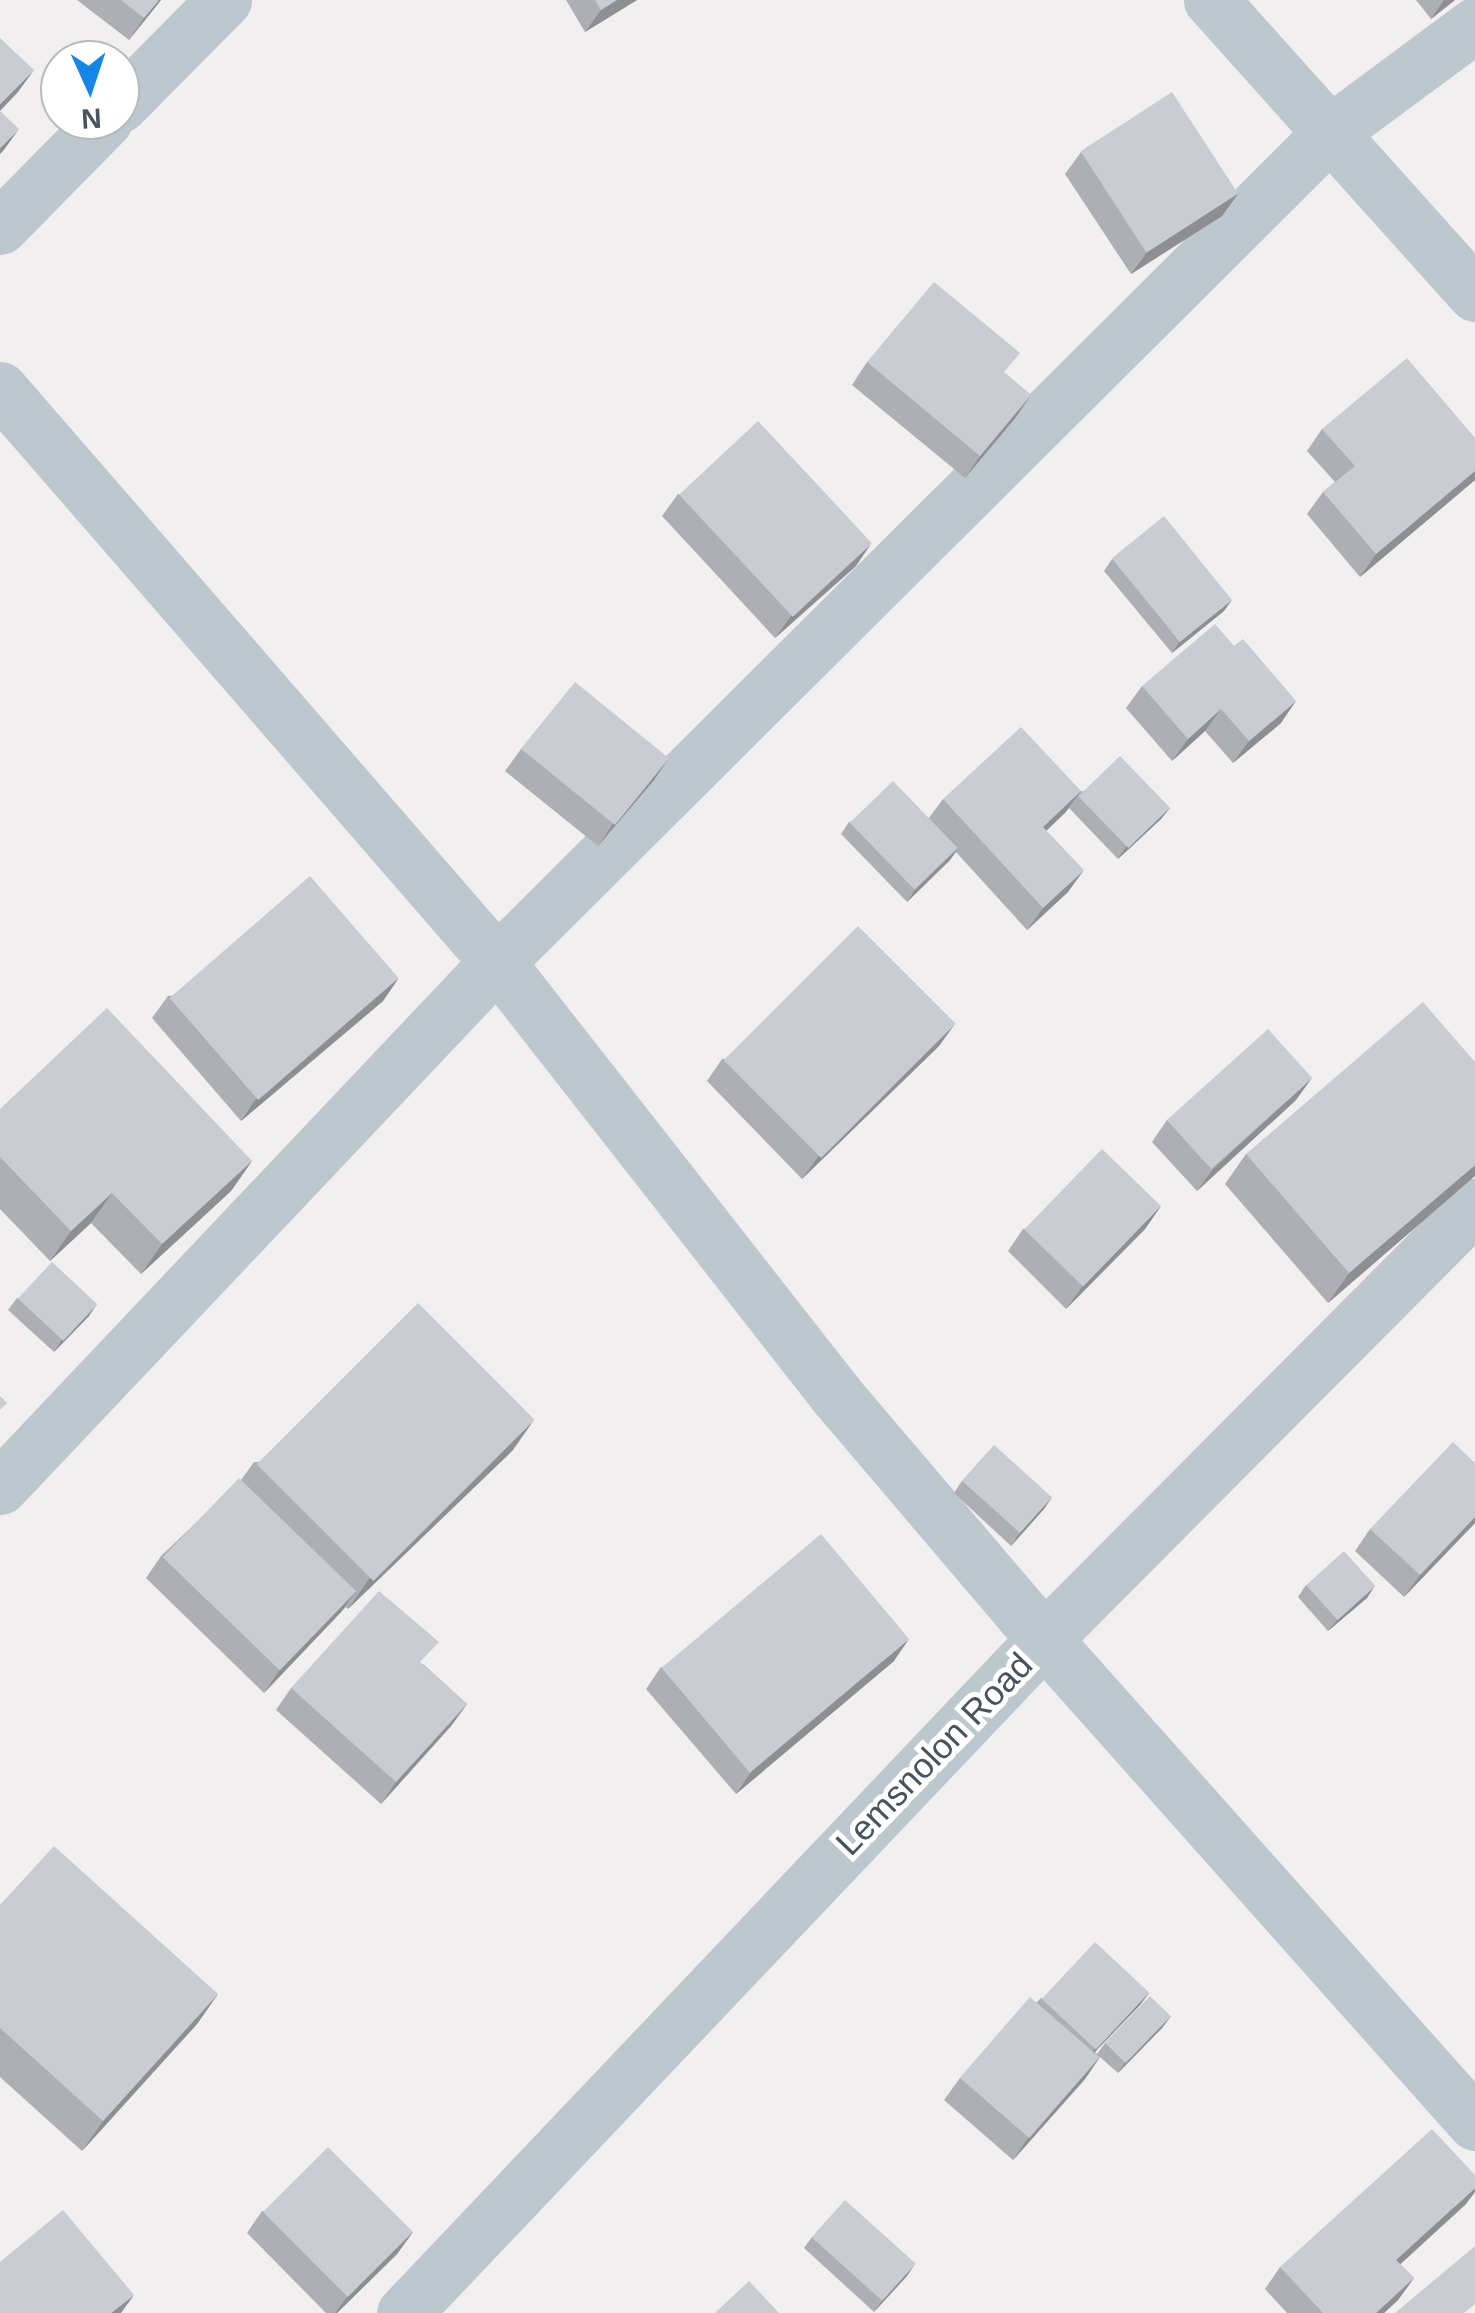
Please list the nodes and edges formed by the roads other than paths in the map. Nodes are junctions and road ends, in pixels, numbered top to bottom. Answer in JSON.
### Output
{"nodes":[{"id":1,"x":224,"y":0,"type":"edge"},
{"id":2,"x":1211,"y":0,"type":"edge"},
{"id":3,"x":1475,"y":26,"type":"edge"},
{"id":4,"x":140,"y":85,"type":"edge"},
{"id":5,"x":1333,"y":130,"type":"junction"},
{"id":6,"x":86,"y":140,"type":"edge"},
{"id":7,"x":0,"y":227,"type":"edge"},
{"id":8,"x":1475,"y":294,"type":"edge"},
{"id":9,"x":0,"y":389,"type":"edge"},
{"id":10,"x":497,"y":962,"type":"junction"},
{"id":11,"x":1475,"y":1206,"type":"edge"},
{"id":12,"x":0,"y":1487,"type":"edge"},
{"id":13,"x":1044,"y":1639,"type":"junction"},
{"id":14,"x":1475,"y":2123,"type":"edge"},
{"id":15,"x":404,"y":2313,"type":"edge"}],
"edges":[{"from":1,"to":4,"type":"street"},
{"from":2,"to":5,"type":"street"},
{"from":3,"to":5,"type":"street"},
{"from":5,"to":8,"type":"street"},
{"from":5,"to":10,"type":"street"},
{"from":6,"to":7,"type":"street"},
{"from":9,"to":10,"type":"street"},
{"from":10,"to":12,"type":"street"},
{"from":10,"to":13,"type":"street"},
{"from":11,"to":13,"type":"street","name":"Lemsnolon Road"},
{"from":13,"to":14,"type":"street"},
{"from":13,"to":15,"type":"street","name":"Lemsnolon Road"}]}
